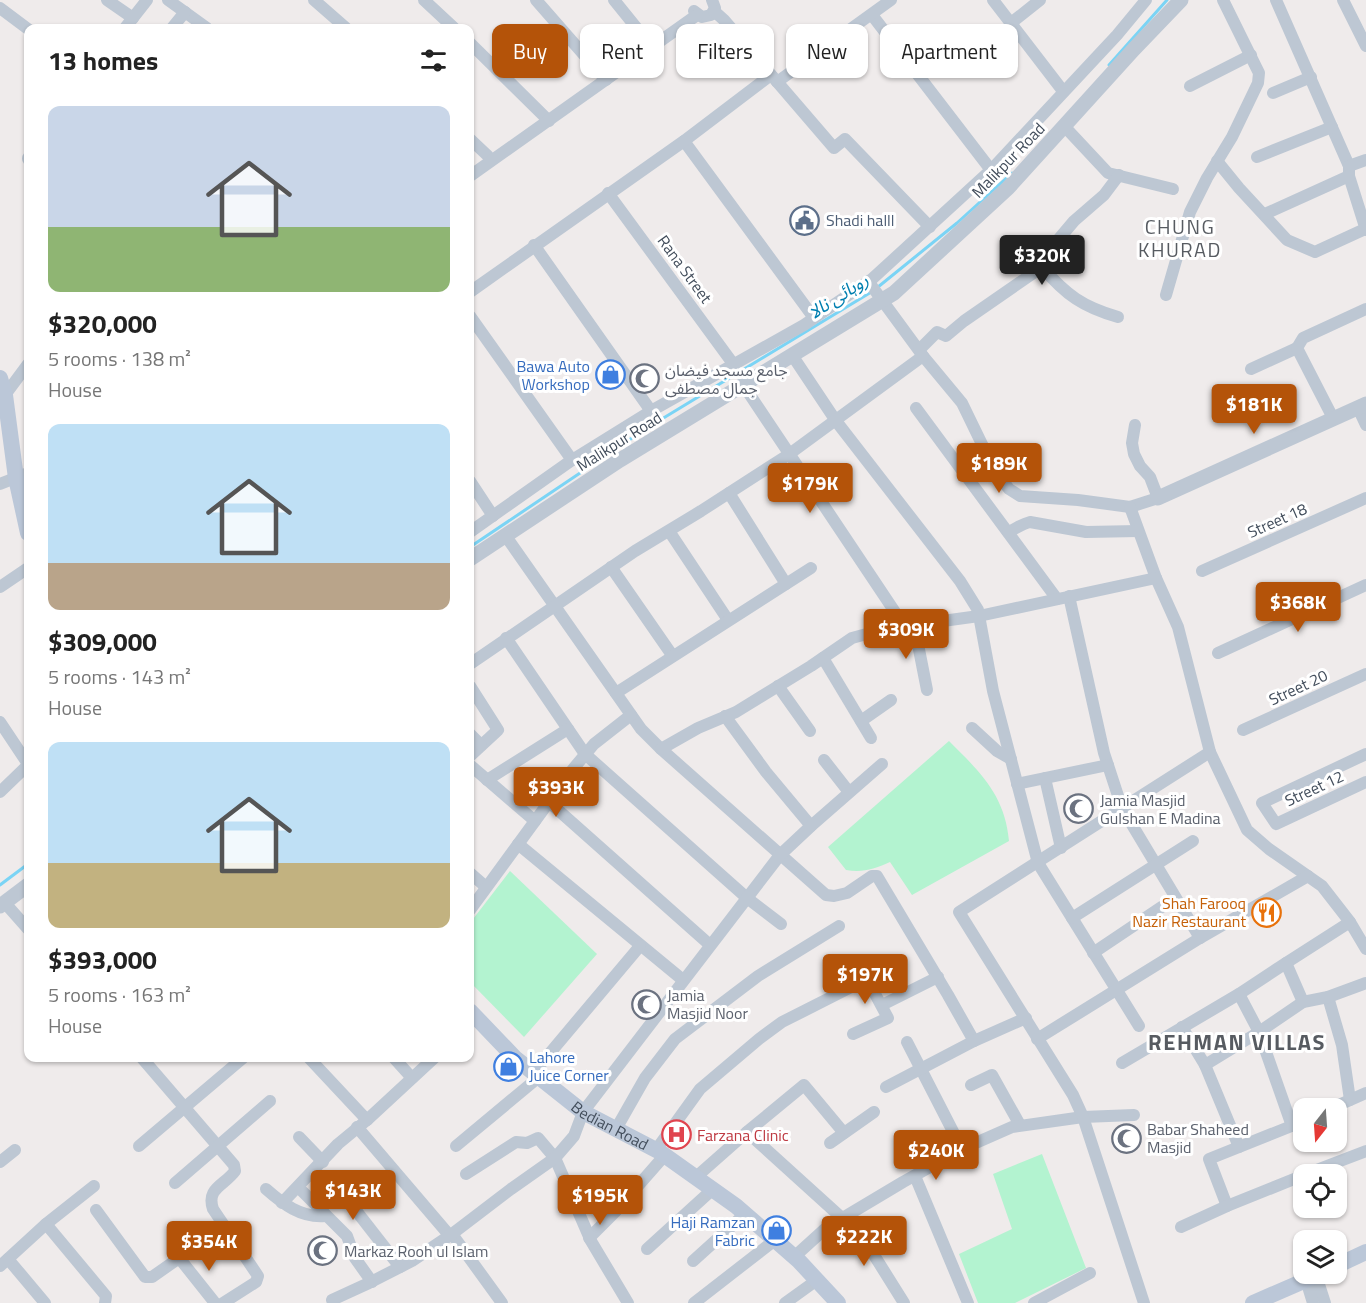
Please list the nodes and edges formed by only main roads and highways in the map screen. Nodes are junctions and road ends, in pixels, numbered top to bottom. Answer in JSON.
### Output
{"nodes":[{"id":1,"x":0,"y":378,"type":"edge"},
{"id":2,"x":3,"y":399,"type":"edge"},
{"id":3,"x":23,"y":481,"type":"edge"},
{"id":4,"x":474,"y":1020,"type":"edge"},
{"id":5,"x":1366,"y":1252,"type":"edge"},
{"id":6,"x":1347,"y":1261,"type":"edge"},
{"id":7,"x":1296,"y":1284,"type":"edge"},
{"id":8,"x":838,"y":1303,"type":"edge"},
{"id":9,"x":1253,"y":1303,"type":"edge"}],
"edges":[{"from":1,"to":2,"type":"main road"},
{"from":2,"to":3,"type":"main road"},
{"from":4,"to":8,"type":"main road","name":"Bedian Road"},
{"from":5,"to":6,"type":"main road"},
{"from":7,"to":9,"type":"main road"}]}
